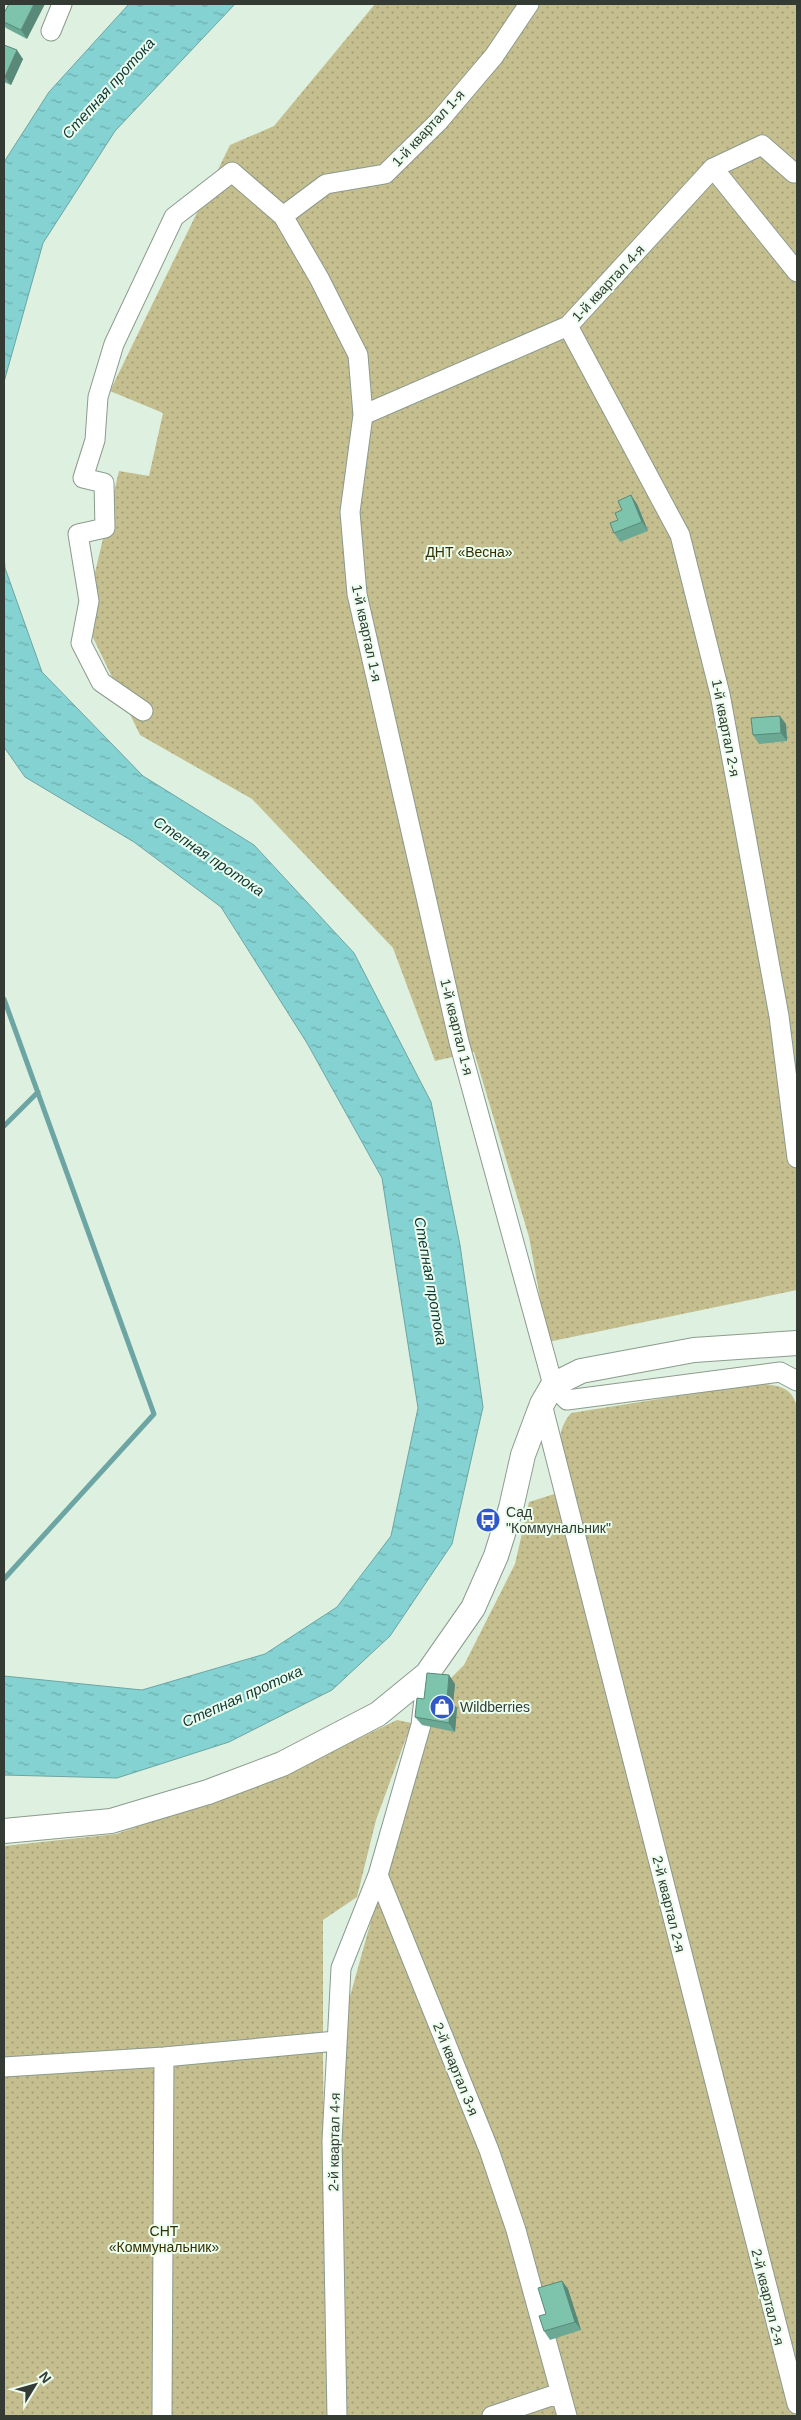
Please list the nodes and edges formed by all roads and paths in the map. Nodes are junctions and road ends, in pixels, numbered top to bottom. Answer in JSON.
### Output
{"nodes":[{"id":1,"x":62,"y":4,"type":"edge"},
{"id":2,"x":529,"y":4,"type":"edge"},
{"id":3,"x":51,"y":31,"type":"dead end"},
{"id":4,"x":713,"y":168,"type":"junction"},
{"id":5,"x":794,"y":173,"type":"dead end"},
{"id":6,"x":283,"y":216,"type":"junction"},
{"id":7,"x":797,"y":272,"type":"edge"},
{"id":8,"x":568,"y":326,"type":"junction"},
{"id":9,"x":363,"y":415,"type":"junction"},
{"id":10,"x":143,"y":711,"type":"dead end"},
{"id":11,"x":797,"y":1158,"type":"edge"},
{"id":12,"x":794,"y":1343,"type":"edge"},
{"id":13,"x":797,"y":1381,"type":"edge"},
{"id":14,"x":548,"y":1395,"type":"junction"},
{"id":15,"x":427,"y":1674,"type":"junction"},
{"id":16,"x":4,"y":1831,"type":"edge"},
{"id":17,"x":378,"y":1875,"type":"junction"},
{"id":18,"x":336,"y":2041,"type":"junction"},
{"id":19,"x":164,"y":2057,"type":"junction"},
{"id":20,"x":4,"y":2067,"type":"edge"},
{"id":21,"x":557,"y":2394,"type":"dead end"},
{"id":22,"x":797,"y":2404,"type":"edge"},
{"id":23,"x":162,"y":2416,"type":"edge"},
{"id":24,"x":337,"y":2416,"type":"edge"},
{"id":25,"x":492,"y":2416,"type":"edge"},
{"id":26,"x":566,"y":2416,"type":"edge"}],
"edges":[{"from":1,"to":3,"type":"street"},
{"from":2,"to":6,"type":"street","name":"1-й квартал 1-я"},
{"from":4,"to":5,"type":"street","name":"1-й квартал 4-я"},
{"from":4,"to":7,"type":"street"},
{"from":4,"to":8,"type":"street","name":"1-й квартал 4-я"},
{"from":6,"to":9,"type":"street","name":"1-й квартал 1-я"},
{"from":6,"to":10,"type":"street"},
{"from":8,"to":9,"type":"street","name":"1-й квартал 4-я"},
{"from":8,"to":11,"type":"street","name":"1-й квартал 2-я"},
{"from":9,"to":14,"type":"street","name":"1-й квартал 1-я"},
{"from":12,"to":14,"type":"street"},
{"from":13,"to":14,"type":"street"},
{"from":14,"to":15,"type":"street"},
{"from":14,"to":22,"type":"street","name":"2-й квартал 2-я"},
{"from":15,"to":16,"type":"street"},
{"from":15,"to":17,"type":"street"},
{"from":17,"to":18,"type":"street","name":"2-й квартал 4-я"},
{"from":17,"to":26,"type":"street","name":"2-й квартал 3-я"},
{"from":18,"to":19,"type":"street"},
{"from":18,"to":24,"type":"street","name":"2-й квартал 4-я"},
{"from":19,"to":20,"type":"street"},
{"from":19,"to":23,"type":"street"},
{"from":21,"to":25,"type":"street"}]}
